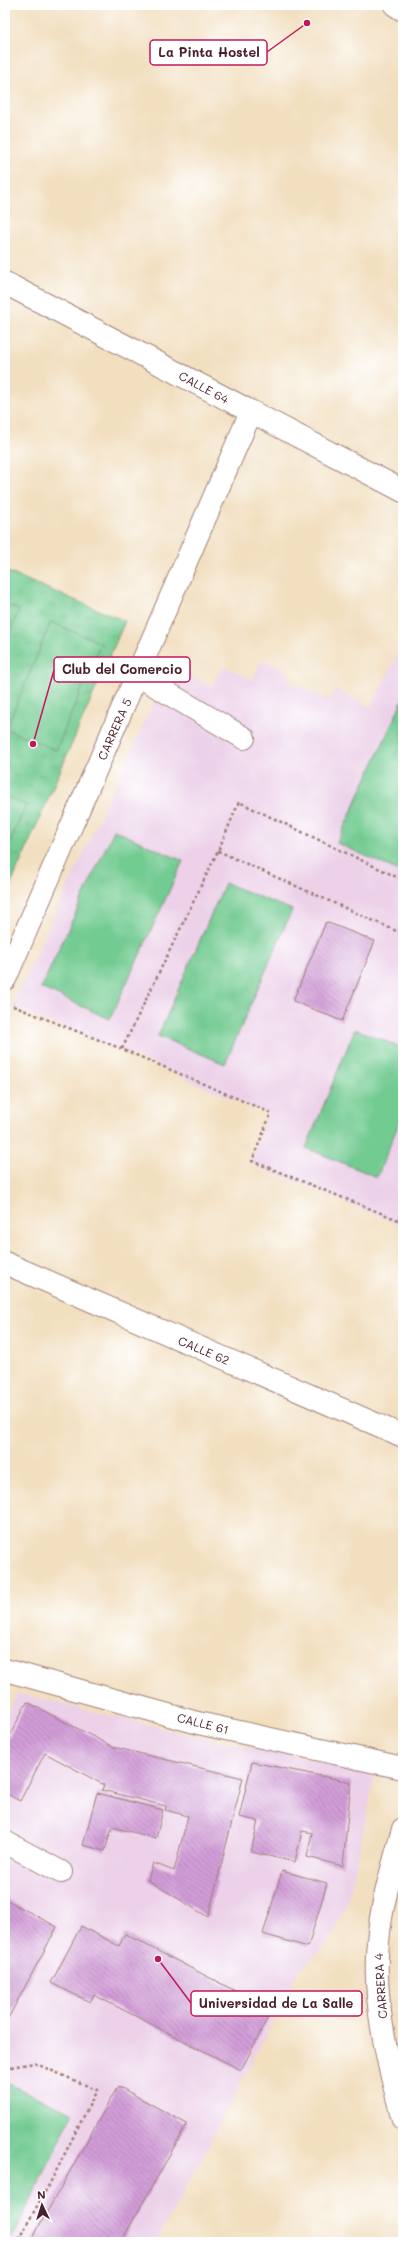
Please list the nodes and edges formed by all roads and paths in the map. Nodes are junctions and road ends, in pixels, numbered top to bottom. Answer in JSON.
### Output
{"nodes":[{"id":1,"x":395,"y":5,"type":"edge"},
{"id":2,"x":403,"y":10,"type":"edge"},
{"id":3,"x":5,"y":284,"type":"edge"},
{"id":4,"x":251,"y":412,"type":"junction"},
{"id":5,"x":403,"y":491,"type":"edge"},
{"id":6,"x":137,"y":675,"type":"junction"},
{"id":7,"x":244,"y":738,"type":"dead end"},
{"id":8,"x":218,"y":850,"type":"junction"},
{"id":9,"x":403,"y":880,"type":"edge"},
{"id":10,"x":403,"y":934,"type":"edge"},
{"id":11,"x":5,"y":979,"type":"edge"},
{"id":12,"x":12,"y":1006,"type":"dead end"},
{"id":13,"x":122,"y":1049,"type":"junction"},
{"id":14,"x":403,"y":1222,"type":"edge"},
{"id":15,"x":5,"y":1263,"type":"edge"},
{"id":16,"x":403,"y":1436,"type":"edge"},
{"id":17,"x":5,"y":1670,"type":"edge"},
{"id":18,"x":403,"y":1768,"type":"edge"},
{"id":19,"x":403,"y":1829,"type":"edge"},
{"id":20,"x":5,"y":1842,"type":"edge"},
{"id":21,"x":61,"y":1872,"type":"dead end"},
{"id":22,"x":5,"y":2068,"type":"edge"},
{"id":23,"x":403,"y":2119,"type":"edge"},
{"id":24,"x":17,"y":2242,"type":"edge"}],
"edges":[{"from":1,"to":2,"type":"street"},
{"from":3,"to":4,"type":"street","name":"CALLE 64"},
{"from":4,"to":5,"type":"street","name":"CALLE 64"},
{"from":4,"to":6,"type":"street","name":"CARRERA 5"},
{"from":6,"to":7,"type":"street"},
{"from":6,"to":11,"type":"street","name":"CARRERA 5"},
{"from":8,"to":9,"type":"path"},
{"from":8,"to":10,"type":"path"},
{"from":8,"to":13,"type":"path"},
{"from":12,"to":13,"type":"path"},
{"from":13,"to":14,"type":"path"},
{"from":15,"to":16,"type":"street","name":"CALLE 62"},
{"from":17,"to":18,"type":"street","name":"CALLE 61"},
{"from":19,"to":23,"type":"street","name":"CARRERA 4"},
{"from":20,"to":21,"type":"street"},
{"from":22,"to":24,"type":"path"}]}
